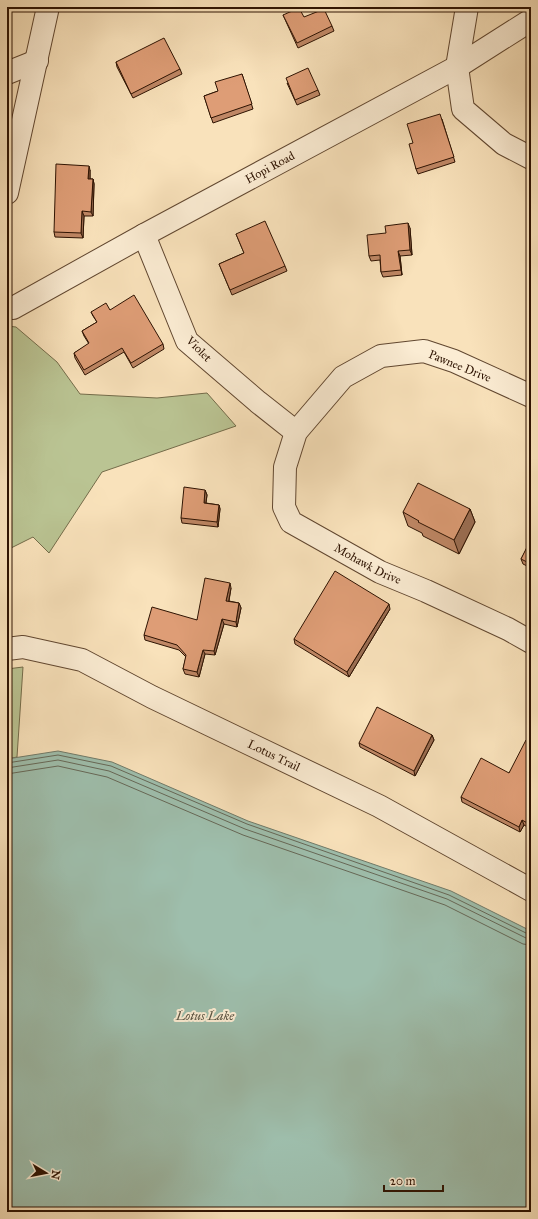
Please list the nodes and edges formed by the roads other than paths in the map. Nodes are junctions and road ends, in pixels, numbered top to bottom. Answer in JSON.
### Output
{"nodes":[{"id":1,"x":48,"y":7,"type":"edge"},
{"id":2,"x":467,"y":7,"type":"edge"},
{"id":3,"x":531,"y":20,"type":"edge"},
{"id":4,"x":37,"y":61,"type":"junction"},
{"id":5,"x":457,"y":67,"type":"junction"},
{"id":6,"x":7,"y":73,"type":"edge"},
{"id":7,"x":531,"y":158,"type":"edge"},
{"id":8,"x":7,"y":193,"type":"edge"},
{"id":9,"x":144,"y":235,"type":"junction"},
{"id":10,"x":7,"y":307,"type":"edge"},
{"id":11,"x":531,"y":396,"type":"edge"},
{"id":12,"x":296,"y":432,"type":"junction"},
{"id":13,"x":531,"y":642,"type":"edge"},
{"id":14,"x":7,"y":649,"type":"edge"},
{"id":15,"x":531,"y":890,"type":"edge"}],
"edges":[{"from":1,"to":4,"type":"street"},
{"from":2,"to":5,"type":"street"},
{"from":3,"to":5,"type":"street","name":"Hopi Road"},
{"from":4,"to":6,"type":"street"},
{"from":4,"to":8,"type":"street"},
{"from":5,"to":7,"type":"street"},
{"from":5,"to":9,"type":"street","name":"Hopi Road"},
{"from":9,"to":10,"type":"street","name":"Hopi Road"},
{"from":9,"to":12,"type":"street","name":"Violet"},
{"from":11,"to":12,"type":"street","name":"Pawnee Drive"},
{"from":12,"to":13,"type":"street","name":"Mohawk Drive"},
{"from":14,"to":15,"type":"street","name":"Lotus Trail"}]}
